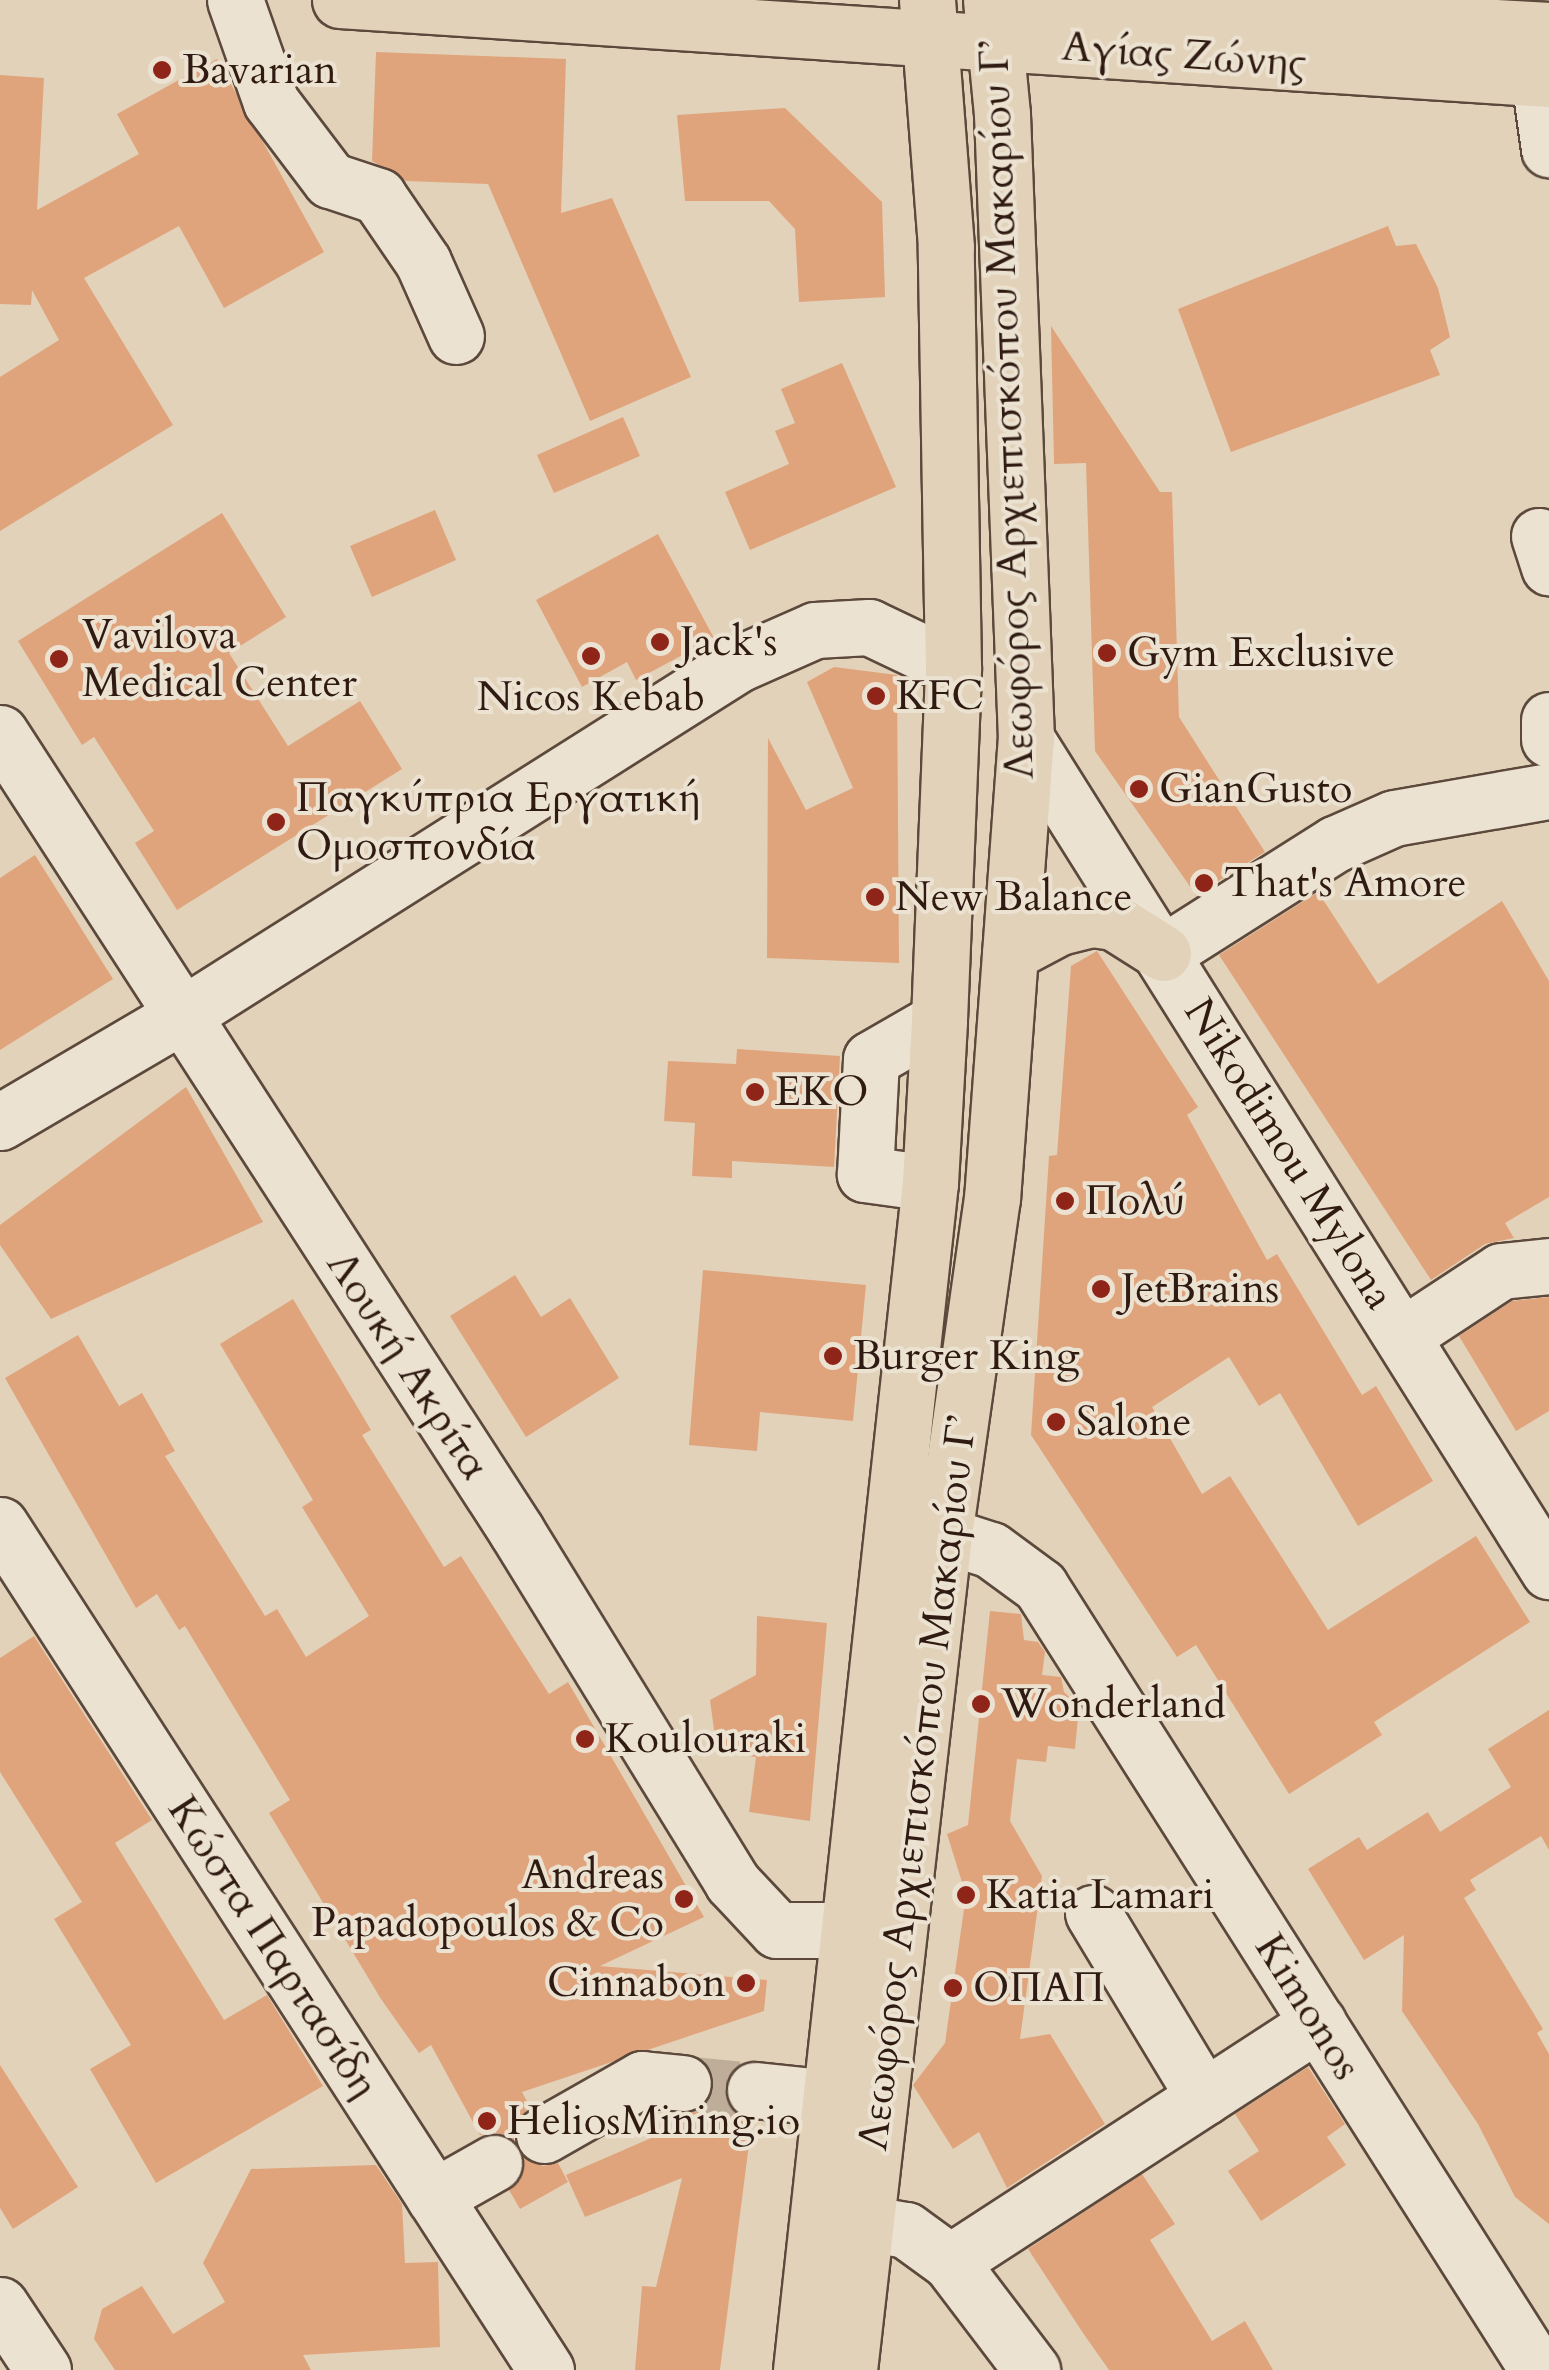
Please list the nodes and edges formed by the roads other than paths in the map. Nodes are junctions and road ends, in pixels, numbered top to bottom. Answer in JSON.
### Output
{"nodes":[{"id":1,"x":235,"y":0,"type":"edge"},
{"id":2,"x":340,"y":0,"type":"edge"},
{"id":3,"x":998,"y":14,"type":"edge"},
{"id":4,"x":929,"y":19,"type":"edge"},
{"id":5,"x":1546,"y":63,"type":"edge"},
{"id":6,"x":1549,"y":149,"type":"edge"},
{"id":7,"x":456,"y":336,"type":"dead end"},
{"id":8,"x":953,"y":666,"type":"junction"},
{"id":9,"x":0,"y":733,"type":"edge"},
{"id":10,"x":1026,"y":740,"type":"junction"},
{"id":11,"x":1549,"y":791,"type":"edge"},
{"id":12,"x":1010,"y":953,"type":"junction"},
{"id":13,"x":1163,"y":953,"type":"junction"},
{"id":14,"x":184,"y":1014,"type":"junction"},
{"id":15,"x":0,"y":1122,"type":"edge"},
{"id":16,"x":1549,"y":1266,"type":"edge"},
{"id":17,"x":1402,"y":1336,"type":"junction"},
{"id":18,"x":0,"y":1524,"type":"edge"},
{"id":19,"x":944,"y":1536,"type":"junction"},
{"id":20,"x":1549,"y":1571,"type":"edge"},
{"id":21,"x":1093,"y":1913,"type":"dead end"},
{"id":22,"x":852,"y":1930,"type":"junction"},
{"id":23,"x":1318,"y":2023,"type":"junction"},
{"id":24,"x":683,"y":2083,"type":"tunnel mouth"},
{"id":25,"x":755,"y":2090,"type":"tunnel mouth"},
{"id":26,"x":1204,"y":2097,"type":"junction"},
{"id":27,"x":831,"y":2098,"type":"junction"},
{"id":28,"x":544,"y":2135,"type":"dead end"},
{"id":29,"x":494,"y":2163,"type":"dead end"},
{"id":30,"x":434,"y":2197,"type":"junction"},
{"id":31,"x":841,"y":2218,"type":"junction"},
{"id":32,"x":950,"y":2262,"type":"junction"},
{"id":33,"x":0,"y":2305,"type":"edge"},
{"id":34,"x":43,"y":2370,"type":"edge"},
{"id":35,"x":546,"y":2370,"type":"edge"},
{"id":36,"x":800,"y":2370,"type":"edge"},
{"id":37,"x":849,"y":2370,"type":"edge"},
{"id":38,"x":1032,"y":2370,"type":"edge"},
{"id":39,"x":1538,"y":2370,"type":"edge"}],
"edges":[{"from":1,"to":7,"type":"street"},
{"from":2,"to":4,"type":"main road","name":"Αγίας Ζώνης"},
{"from":3,"to":4,"type":"main road","name":"Αγίας Ζώνης"},
{"from":3,"to":5,"type":"main road","name":"Αγίας Ζώνης"},
{"from":3,"to":10,"type":"main road","name":"Λεωφόρος Αρχιεπισκόπου Μακαρίου Γ’"},
{"from":4,"to":8,"type":"main road","name":"Λεωφόρος Αρχιεπισκόπου Μακαρίου Γ’"},
{"from":5,"to":6,"type":"street"},
{"from":8,"to":14,"type":"street"},
{"from":8,"to":22,"type":"main road","name":"Λεωφόρος Αρχιεπισκόπου Μακαρίου Γ’"},
{"from":9,"to":14,"type":"street","name":"Λουκή Ακρίτα"},
{"from":10,"to":12,"type":"main road","name":"Λεωφόρος Αρχιεπισκόπου Μακαρίου Γ’"},
{"from":10,"to":13,"type":"street","name":"Nikodimou Mylona"},
{"from":11,"to":13,"type":"street"},
{"from":12,"to":13,"type":"main road"},
{"from":12,"to":19,"type":"main road","name":"Λεωφόρος Αρχιεπισκόπου Μακαρίου Γ’"},
{"from":13,"to":17,"type":"street","name":"Nikodimou Mylona"},
{"from":14,"to":15,"type":"street"},
{"from":14,"to":22,"type":"street","name":"Λουκή Ακρίτα"},
{"from":16,"to":17,"type":"street"},
{"from":17,"to":20,"type":"street","name":"Nikodimou Mylona"},
{"from":18,"to":30,"type":"street","name":"Κώστα Παρτασίδη"},
{"from":19,"to":23,"type":"street","name":"Kimonos"},
{"from":19,"to":31,"type":"main road","name":"Λεωφόρος Αρχιεπισκόπου Μακαρίου Γ’"},
{"from":21,"to":26,"type":"street"},
{"from":22,"to":27,"type":"main road","name":"Λεωφόρος Αρχιεπισκόπου Μακαρίου Γ’"},
{"from":23,"to":26,"type":"street"},
{"from":23,"to":39,"type":"street","name":"Kimonos"},
{"from":24,"to":28,"type":"street"},
{"from":25,"to":27,"type":"street"},
{"from":26,"to":32,"type":"street"},
{"from":27,"to":31,"type":"main road","name":"Λεωφόρος Αρχιεπισκόπου Μακαρίου Γ’"},
{"from":29,"to":30,"type":"street"},
{"from":30,"to":35,"type":"street","name":"Κώστα Παρτασίδη"},
{"from":31,"to":32,"type":"street"},
{"from":31,"to":36,"type":"main road","name":"Λεωφόρος Αρχιεπισκόπου Μακαρίου Γ’"},
{"from":31,"to":37,"type":"main road","name":"Λεωφόρος Αρχιεπισκόπου Μακαρίου Γ’"},
{"from":32,"to":38,"type":"street"},
{"from":33,"to":34,"type":"street"}]}
